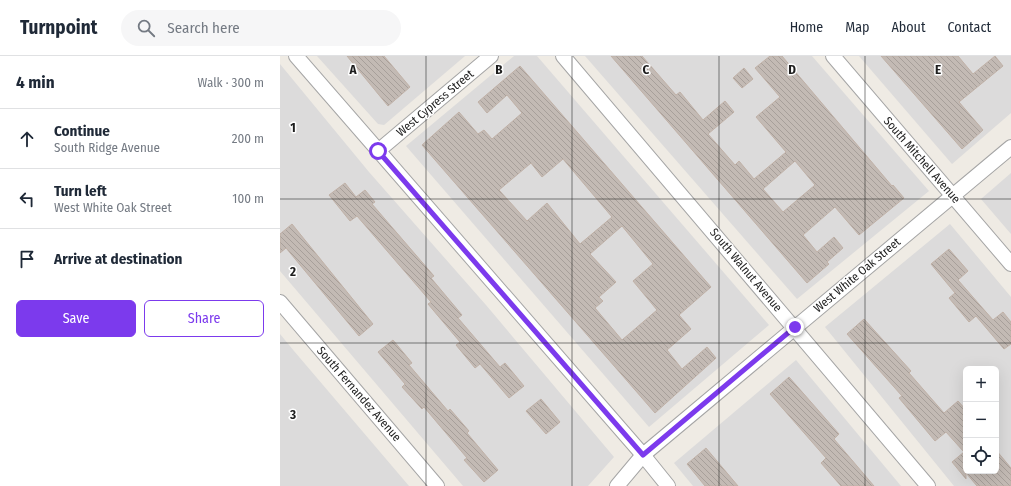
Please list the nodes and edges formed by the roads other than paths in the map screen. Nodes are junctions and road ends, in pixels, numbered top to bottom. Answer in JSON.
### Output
{"nodes":[{"id":1,"x":296,"y":56,"type":"edge"},
{"id":2,"x":491,"y":56,"type":"edge"},
{"id":3,"x":564,"y":56,"type":"edge"},
{"id":4,"x":833,"y":56,"type":"edge"},
{"id":5,"x":1011,"y":147,"type":"edge"},
{"id":6,"x":378,"y":151,"type":"junction"},
{"id":7,"x":953,"y":195,"type":"junction"},
{"id":8,"x":1011,"y":264,"type":"edge"},
{"id":9,"x":280,"y":302,"type":"edge"},
{"id":10,"x":795,"y":327,"type":"junction"},
{"id":11,"x":643,"y":455,"type":"junction"},
{"id":12,"x":437,"y":486,"type":"edge"},
{"id":13,"x":617,"y":486,"type":"edge"},
{"id":14,"x":668,"y":486,"type":"edge"},
{"id":15,"x":928,"y":486,"type":"edge"}],
"edges":[{"from":1,"to":6,"type":"street"},
{"from":2,"to":6,"type":"street","name":"West Cypress Street"},
{"from":3,"to":10,"type":"street","name":"South Walnut Avenue"},
{"from":4,"to":7,"type":"street","name":"South Mitchell Avenue"},
{"from":5,"to":7,"type":"street","name":"West White Oak Street"},
{"from":6,"to":11,"type":"street"},
{"from":7,"to":8,"type":"street","name":"South Mitchell Avenue"},
{"from":7,"to":10,"type":"street","name":"West White Oak Street"},
{"from":9,"to":12,"type":"street","name":"South Fernandez Avenue"},
{"from":10,"to":11,"type":"street","name":"West White Oak Street"},
{"from":10,"to":15,"type":"street","name":"South Walnut Avenue"},
{"from":11,"to":13,"type":"street","name":"West White Oak Street"},
{"from":11,"to":14,"type":"street"}]}
